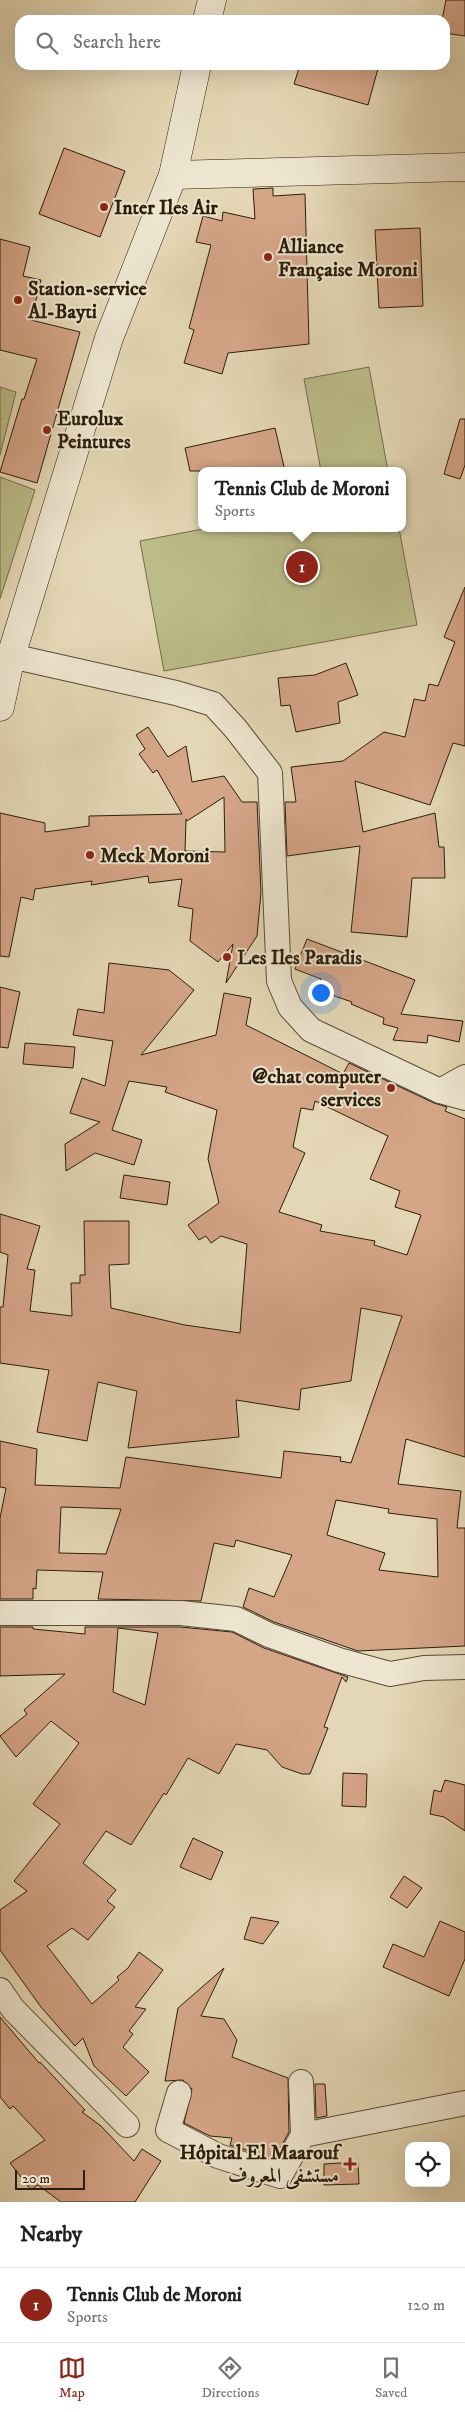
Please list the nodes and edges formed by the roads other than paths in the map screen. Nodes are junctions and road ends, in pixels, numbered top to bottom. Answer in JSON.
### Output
{"nodes":[{"id":1,"x":212,"y":0,"type":"edge"},
{"id":2,"x":208,"y":15,"type":"edge"},
{"id":3,"x":196,"y":70,"type":"edge"},
{"id":4,"x":465,"y":167,"type":"edge"},
{"id":5,"x":173,"y":175,"type":"junction"},
{"id":6,"x":11,"y":656,"type":"junction"},
{"id":7,"x":0,"y":707,"type":"edge"},
{"id":8,"x":465,"y":1077,"type":"edge"},
{"id":9,"x":440,"y":1091,"type":"junction"},
{"id":10,"x":465,"y":1098,"type":"edge"},
{"id":11,"x":0,"y":1613,"type":"edge"},
{"id":12,"x":465,"y":1666,"type":"edge"},
{"id":13,"x":0,"y":1990,"type":"edge"},
{"id":14,"x":301,"y":2082,"type":"dead end"},
{"id":15,"x":179,"y":2093,"type":"dead end"},
{"id":16,"x":465,"y":2103,"type":"edge"},
{"id":17,"x":127,"y":2125,"type":"dead end"},
{"id":18,"x":303,"y":2136,"type":"junction"}],
"edges":[{"from":1,"to":2,"type":"main road"},
{"from":3,"to":5,"type":"main road"},
{"from":4,"to":5,"type":"main road"},
{"from":5,"to":6,"type":"main road"},
{"from":6,"to":7,"type":"main road"},
{"from":6,"to":9,"type":"street"},
{"from":8,"to":9,"type":"street"},
{"from":9,"to":10,"type":"street"},
{"from":11,"to":12,"type":"street"},
{"from":13,"to":17,"type":"street"},
{"from":14,"to":18,"type":"street"},
{"from":15,"to":18,"type":"street"},
{"from":16,"to":18,"type":"street"}]}
